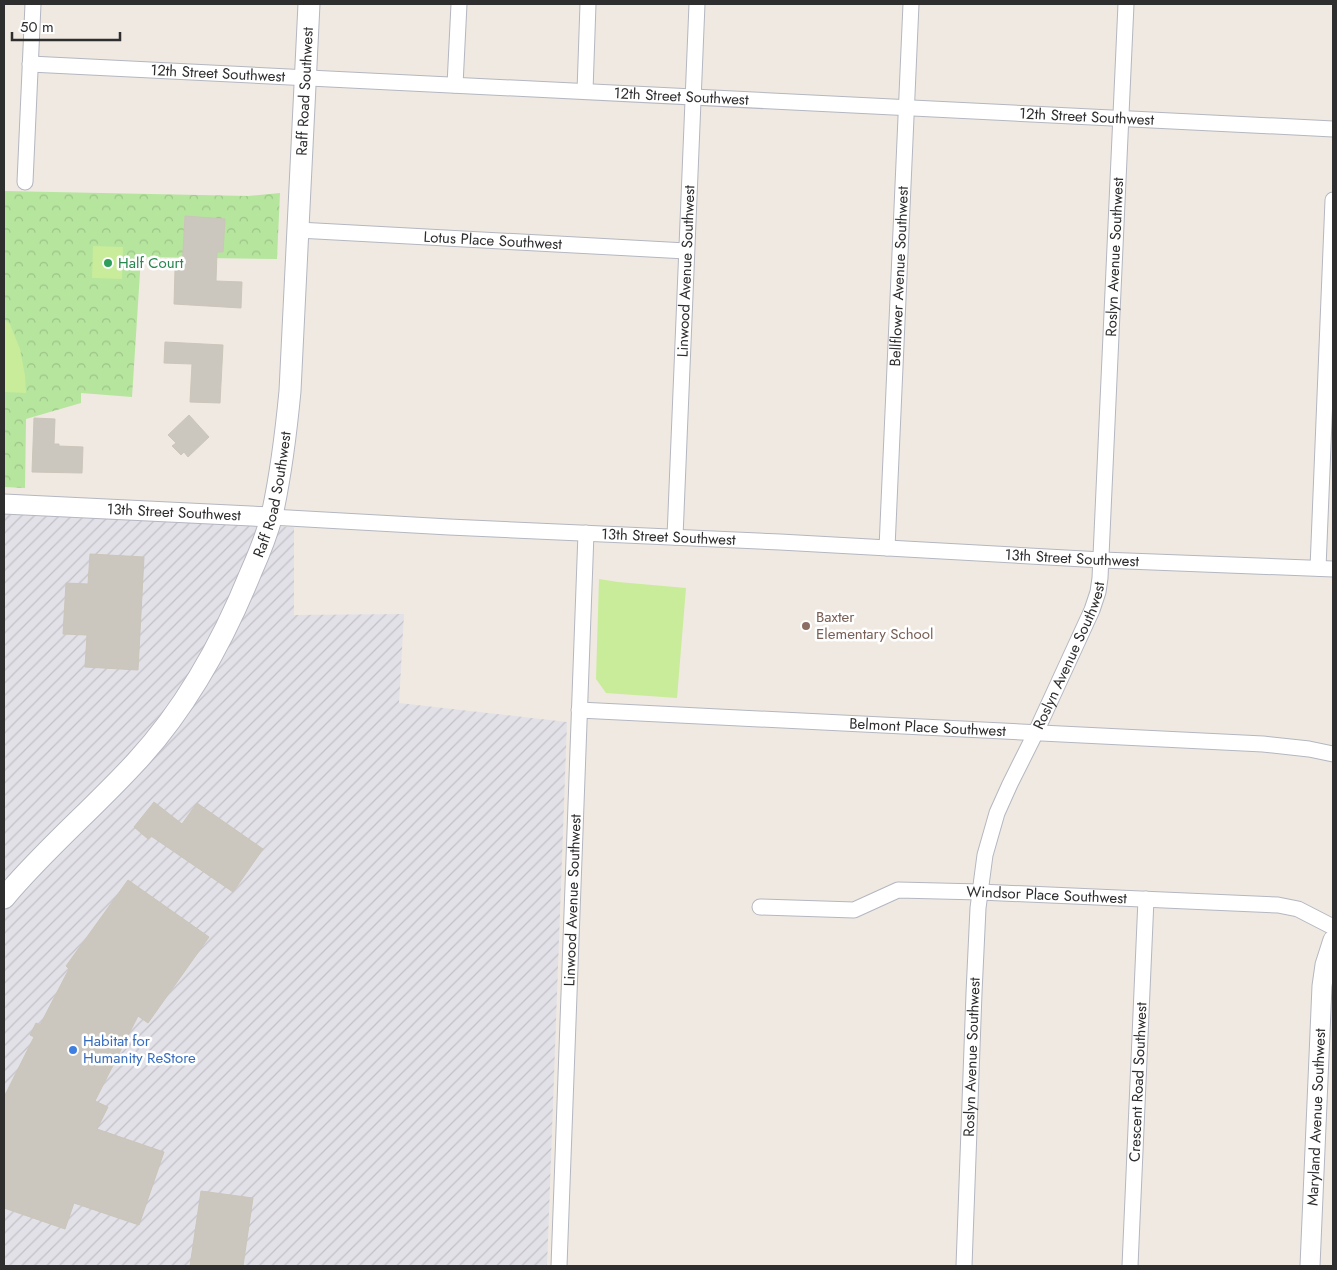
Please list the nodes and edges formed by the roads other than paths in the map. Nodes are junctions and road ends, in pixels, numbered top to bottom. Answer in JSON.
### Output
{"nodes":[{"id":1,"x":33,"y":4,"type":"edge"},
{"id":2,"x":309,"y":4,"type":"edge"},
{"id":3,"x":460,"y":4,"type":"edge"},
{"id":4,"x":588,"y":4,"type":"edge"},
{"id":5,"x":697,"y":4,"type":"edge"},
{"id":6,"x":911,"y":4,"type":"edge"},
{"id":7,"x":1126,"y":4,"type":"edge"},
{"id":8,"x":30,"y":64,"type":"junction"},
{"id":9,"x":306,"y":78,"type":"junction"},
{"id":10,"x":455,"y":85,"type":"junction"},
{"id":11,"x":585,"y":92,"type":"junction"},
{"id":12,"x":693,"y":97,"type":"junction"},
{"id":13,"x":906,"y":108,"type":"junction"},
{"id":14,"x":1121,"y":119,"type":"junction"},
{"id":15,"x":1333,"y":129,"type":"edge"},
{"id":16,"x":25,"y":182,"type":"dead end"},
{"id":17,"x":1333,"y":200,"type":"edge"},
{"id":18,"x":298,"y":230,"type":"junction"},
{"id":19,"x":686,"y":252,"type":"junction"},
{"id":20,"x":4,"y":504,"type":"edge"},
{"id":21,"x":271,"y":517,"type":"junction"},
{"id":22,"x":586,"y":533,"type":"junction"},
{"id":23,"x":674,"y":537,"type":"junction"},
{"id":24,"x":887,"y":548,"type":"junction"},
{"id":25,"x":1102,"y":560,"type":"junction"},
{"id":26,"x":1318,"y":568,"type":"junction"},
{"id":27,"x":1333,"y":569,"type":"edge"},
{"id":28,"x":579,"y":710,"type":"junction"},
{"id":29,"x":1035,"y":734,"type":"junction"},
{"id":30,"x":1333,"y":754,"type":"edge"},
{"id":31,"x":980,"y":892,"type":"junction"},
{"id":32,"x":4,"y":898,"type":"edge"},
{"id":33,"x":1146,"y":899,"type":"junction"},
{"id":34,"x":760,"y":907,"type":"dead end"},
{"id":35,"x":1333,"y":927,"type":"edge"},
{"id":36,"x":1333,"y":940,"type":"edge"},
{"id":37,"x":559,"y":1266,"type":"edge"},
{"id":38,"x":964,"y":1266,"type":"edge"},
{"id":39,"x":1130,"y":1266,"type":"edge"},
{"id":40,"x":1310,"y":1266,"type":"edge"}],
"edges":[{"from":1,"to":8,"type":"street"},
{"from":2,"to":9,"type":"main road","name":"Raff Road Southwest"},
{"from":3,"to":10,"type":"street"},
{"from":4,"to":11,"type":"street"},
{"from":5,"to":12,"type":"street","name":"Linwood Avenue Southwest"},
{"from":6,"to":13,"type":"street","name":"Bellflower Avenue Southwest"},
{"from":7,"to":14,"type":"street","name":"Roslyn Avenue Southwest"},
{"from":8,"to":9,"type":"street","name":"12th Street Southwest"},
{"from":8,"to":16,"type":"street"},
{"from":9,"to":10,"type":"street","name":"12th Street Southwest"},
{"from":9,"to":18,"type":"main road","name":"Raff Road Southwest"},
{"from":10,"to":11,"type":"street","name":"12th Street Southwest"},
{"from":11,"to":12,"type":"street","name":"12th Street Southwest"},
{"from":12,"to":13,"type":"street","name":"12th Street Southwest"},
{"from":12,"to":19,"type":"street","name":"Linwood Avenue Southwest"},
{"from":13,"to":14,"type":"street","name":"12th Street Southwest"},
{"from":13,"to":24,"type":"street","name":"Bellflower Avenue Southwest"},
{"from":14,"to":15,"type":"street","name":"12th Street Southwest"},
{"from":14,"to":25,"type":"street","name":"Roslyn Avenue Southwest"},
{"from":17,"to":26,"type":"street"},
{"from":18,"to":19,"type":"street","name":"Lotus Place Southwest"},
{"from":18,"to":21,"type":"main road","name":"Raff Road Southwest"},
{"from":19,"to":23,"type":"street","name":"Linwood Avenue Southwest"},
{"from":20,"to":21,"type":"street","name":"13th Street Southwest"},
{"from":21,"to":22,"type":"street","name":"13th Street Southwest"},
{"from":21,"to":32,"type":"main road","name":"Raff Road Southwest"},
{"from":22,"to":23,"type":"street","name":"13th Street Southwest"},
{"from":22,"to":28,"type":"street","name":"Linwood Avenue Southwest"},
{"from":23,"to":24,"type":"street","name":"13th Street Southwest"},
{"from":24,"to":25,"type":"street","name":"13th Street Southwest"},
{"from":25,"to":26,"type":"street","name":"13th Street Southwest"},
{"from":25,"to":29,"type":"street","name":"Roslyn Avenue Southwest"},
{"from":26,"to":27,"type":"street","name":"13th Street Southwest"},
{"from":28,"to":29,"type":"street","name":"Belmont Place Southwest"},
{"from":28,"to":37,"type":"street","name":"Linwood Avenue Southwest"},
{"from":29,"to":30,"type":"street","name":"Belmont Place Southwest"},
{"from":29,"to":31,"type":"street","name":"Roslyn Avenue Southwest"},
{"from":31,"to":33,"type":"street","name":"Windsor Place Southwest"},
{"from":31,"to":34,"type":"street","name":"Windsor Place Southwest"},
{"from":31,"to":38,"type":"street","name":"Roslyn Avenue Southwest"},
{"from":33,"to":35,"type":"street","name":"Windsor Place Southwest"},
{"from":33,"to":39,"type":"street","name":"Crescent Road Southwest"},
{"from":36,"to":40,"type":"street","name":"Maryland Avenue Southwest"}]}
